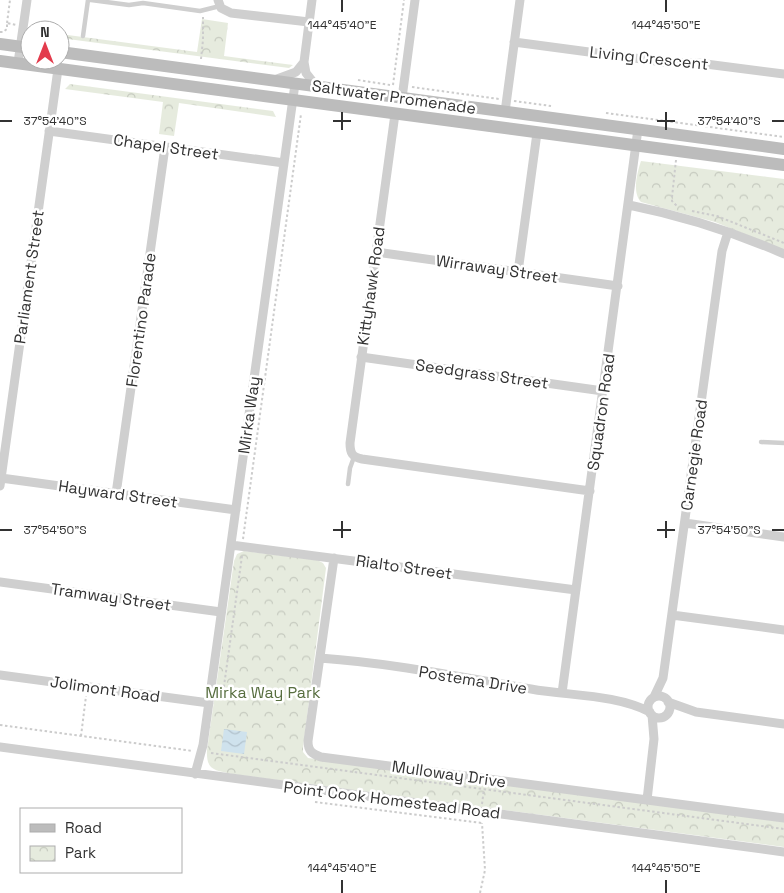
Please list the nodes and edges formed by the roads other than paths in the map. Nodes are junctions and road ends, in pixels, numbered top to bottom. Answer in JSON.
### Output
{"nodes":[{"id":1,"x":27,"y":0,"type":"edge"},
{"id":2,"x":90,"y":0,"type":"edge"},
{"id":3,"x":312,"y":0,"type":"edge"},
{"id":4,"x":415,"y":0,"type":"edge"},
{"id":5,"x":520,"y":0,"type":"edge"},
{"id":6,"x":219,"y":3,"type":"edge"},
{"id":7,"x":26,"y":20,"type":"edge"},
{"id":8,"x":309,"y":22,"type":"junction"},
{"id":9,"x":83,"y":36,"type":"dead end"},
{"id":10,"x":514,"y":42,"type":"junction"},
{"id":11,"x":0,"y":44,"type":"edge"},
{"id":12,"x":20,"y":47,"type":"edge"},
{"id":13,"x":70,"y":53,"type":"edge"},
{"id":14,"x":20,"y":59,"type":"edge"},
{"id":15,"x":0,"y":61,"type":"edge"},
{"id":16,"x":304,"y":62,"type":"junction"},
{"id":17,"x":18,"y":63,"type":"joint"},
{"id":18,"x":58,"y":70,"type":"edge"},
{"id":19,"x":66,"y":70,"type":"edge"},
{"id":20,"x":784,"y":74,"type":"edge"},
{"id":21,"x":269,"y":80,"type":"junction"},
{"id":22,"x":295,"y":84,"type":"junction"},
{"id":23,"x":317,"y":87,"type":"junction"},
{"id":24,"x":403,"y":92,"type":"junction"},
{"id":25,"x":292,"y":100,"type":"junction"},
{"id":26,"x":506,"y":106,"type":"junction"},
{"id":27,"x":395,"y":114,"type":"junction"},
{"id":28,"x":638,"y":129,"type":"junction"},
{"id":29,"x":49,"y":131,"type":"junction"},
{"id":30,"x":537,"y":132,"type":"junction"},
{"id":31,"x":636,"y":146,"type":"junction"},
{"id":32,"x":165,"y":147,"type":"junction"},
{"id":33,"x":784,"y":149,"type":"edge"},
{"id":34,"x":284,"y":163,"type":"junction"},
{"id":35,"x":784,"y":165,"type":"edge"},
{"id":36,"x":629,"y":205,"type":"junction"},
{"id":37,"x":728,"y":232,"type":"junction"},
{"id":38,"x":376,"y":252,"type":"junction"},
{"id":39,"x":784,"y":254,"type":"edge"},
{"id":40,"x":518,"y":272,"type":"junction"},
{"id":41,"x":618,"y":286,"type":"junction"},
{"id":42,"x":361,"y":358,"type":"junction"},
{"id":43,"x":603,"y":391,"type":"junction"},
{"id":44,"x":761,"y":442,"type":"dead end"},
{"id":45,"x":784,"y":443,"type":"edge"},
{"id":46,"x":354,"y":457,"type":"junction"},
{"id":47,"x":0,"y":482,"type":"edge"},
{"id":48,"x":348,"y":484,"type":"dead end"},
{"id":49,"x":590,"y":490,"type":"junction"},
{"id":50,"x":116,"y":494,"type":"junction"},
{"id":51,"x":236,"y":510,"type":"junction"},
{"id":52,"x":684,"y":523,"type":"junction"},
{"id":53,"x":784,"y":537,"type":"edge"},
{"id":54,"x":231,"y":544,"type":"junction"},
{"id":55,"x":334,"y":558,"type":"junction"},
{"id":56,"x":0,"y":582,"type":"edge"},
{"id":57,"x":576,"y":590,"type":"junction"},
{"id":58,"x":221,"y":612,"type":"junction"},
{"id":59,"x":672,"y":615,"type":"junction"},
{"id":60,"x":784,"y":630,"type":"edge"},
{"id":61,"x":320,"y":658,"type":"junction"},
{"id":62,"x":0,"y":675,"type":"edge"},
{"id":63,"x":663,"y":678,"type":"junction"},
{"id":64,"x":562,"y":694,"type":"junction"},
{"id":65,"x":652,"y":698,"type":"junction"},
{"id":66,"x":667,"y":700,"type":"junction"},
{"id":67,"x":625,"y":702,"type":"junction"},
{"id":68,"x":209,"y":703,"type":"junction"},
{"id":69,"x":696,"y":712,"type":"junction"},
{"id":70,"x":651,"y":713,"type":"junction"},
{"id":71,"x":666,"y":715,"type":"junction"},
{"id":72,"x":784,"y":724,"type":"edge"},
{"id":73,"x":654,"y":738,"type":"junction"},
{"id":74,"x":0,"y":747,"type":"edge"},
{"id":75,"x":199,"y":775,"type":"junction"},
{"id":76,"x":646,"y":800,"type":"junction"},
{"id":77,"x":784,"y":818,"type":"edge"},
{"id":78,"x":784,"y":852,"type":"edge"}],
"edges":[{"from":1,"to":7,"type":"street"},
{"from":2,"to":6,"type":"lane"},
{"from":2,"to":9,"type":"lane"},
{"from":3,"to":8,"type":"street"},
{"from":4,"to":24,"type":"street"},
{"from":5,"to":10,"type":"street"},
{"from":6,"to":8,"type":"street"},
{"from":8,"to":16,"type":"street"},
{"from":10,"to":20,"type":"street","name":"Living Crescent"},
{"from":10,"to":26,"type":"street"},
{"from":11,"to":12,"type":"street"},
{"from":13,"to":21,"type":"street","name":"Saltwater Promenade"},
{"from":14,"to":17,"type":"street"},
{"from":15,"to":17,"type":"street","name":"Saltwater Promenade"},
{"from":16,"to":21,"type":"street"},
{"from":16,"to":23,"type":"street"},
{"from":18,"to":29,"type":"street","name":"Parliament Street"},
{"from":19,"to":25,"type":"street","name":"Saltwater Promenade"},
{"from":21,"to":22,"type":"street","name":"Saltwater Promenade"},
{"from":22,"to":23,"type":"street","name":"Saltwater Promenade"},
{"from":22,"to":25,"type":"street","name":"Mirka Way"},
{"from":23,"to":24,"type":"street","name":"Saltwater Promenade"},
{"from":24,"to":26,"type":"street","name":"Saltwater Promenade"},
{"from":25,"to":27,"type":"street","name":"Saltwater Promenade"},
{"from":25,"to":34,"type":"street","name":"Mirka Way"},
{"from":26,"to":28,"type":"street","name":"Saltwater Promenade"},
{"from":27,"to":30,"type":"street","name":"Saltwater Promenade"},
{"from":27,"to":38,"type":"street","name":"Kittyhawk Road"},
{"from":28,"to":31,"type":"street","name":"Squadron Road"},
{"from":28,"to":33,"type":"street","name":"Saltwater Promenade"},
{"from":29,"to":32,"type":"street","name":"Chapel Street"},
{"from":29,"to":47,"type":"street","name":"Parliament Street"},
{"from":30,"to":31,"type":"street","name":"Saltwater Promenade"},
{"from":30,"to":40,"type":"street"},
{"from":31,"to":35,"type":"street","name":"Saltwater Promenade"},
{"from":31,"to":36,"type":"street","name":"Squadron Road"},
{"from":32,"to":34,"type":"street","name":"Chapel Street"},
{"from":32,"to":50,"type":"street","name":"Florentino Parade"},
{"from":34,"to":51,"type":"street","name":"Mirka Way"},
{"from":36,"to":37,"type":"street"},
{"from":36,"to":41,"type":"street","name":"Squadron Road"},
{"from":37,"to":39,"type":"street"},
{"from":37,"to":52,"type":"street","name":"Carnegie Road"},
{"from":38,"to":40,"type":"street","name":"Wirraway Street"},
{"from":38,"to":42,"type":"street","name":"Kittyhawk Road"},
{"from":40,"to":41,"type":"street","name":"Wirraway Street"},
{"from":41,"to":43,"type":"street","name":"Squadron Road"},
{"from":42,"to":43,"type":"street","name":"Seedgrass Street"},
{"from":42,"to":46,"type":"street","name":"Kittyhawk Road"},
{"from":43,"to":49,"type":"street","name":"Squadron Road"},
{"from":44,"to":45,"type":"lane"},
{"from":46,"to":48,"type":"lane","name":"Kittyhawk Road"},
{"from":46,"to":49,"type":"street"},
{"from":47,"to":50,"type":"street","name":"Hayward Street"},
{"from":49,"to":57,"type":"street","name":"Squadron Road"},
{"from":50,"to":51,"type":"street","name":"Hayward Street"},
{"from":51,"to":54,"type":"street","name":"Mirka Way"},
{"from":52,"to":53,"type":"street"},
{"from":52,"to":59,"type":"street","name":"Carnegie Road"},
{"from":54,"to":55,"type":"street","name":"Rialto Street"},
{"from":54,"to":58,"type":"street","name":"Mirka Way"},
{"from":55,"to":57,"type":"street","name":"Rialto Street"},
{"from":55,"to":61,"type":"street","name":"Mulloway Drive"},
{"from":56,"to":58,"type":"street","name":"Tramway Street"},
{"from":57,"to":64,"type":"street","name":"Squadron Road"},
{"from":58,"to":68,"type":"street","name":"Mirka Way"},
{"from":59,"to":60,"type":"street"},
{"from":59,"to":63,"type":"street","name":"Carnegie Road"},
{"from":61,"to":64,"type":"street","name":"Postema Drive"},
{"from":61,"to":76,"type":"street","name":"Mulloway Drive"},
{"from":62,"to":68,"type":"street","name":"Jolimont Road"},
{"from":63,"to":65,"type":"street","name":"Carnegie Road"},
{"from":63,"to":66,"type":"street","name":"Carnegie Road"},
{"from":64,"to":67,"type":"street","name":"Postema Drive"},
{"from":65,"to":66,"type":"street"},
{"from":65,"to":67,"type":"street","name":"Postema Drive"},
{"from":65,"to":70,"type":"street"},
{"from":66,"to":69,"type":"street"},
{"from":66,"to":71,"type":"street"},
{"from":67,"to":70,"type":"street","name":"Postema Drive"},
{"from":68,"to":75,"type":"street","name":"Mirka Way"},
{"from":69,"to":71,"type":"street"},
{"from":69,"to":72,"type":"street"},
{"from":70,"to":71,"type":"street"},
{"from":70,"to":73,"type":"street"},
{"from":71,"to":73,"type":"street"},
{"from":73,"to":76,"type":"street"},
{"from":74,"to":75,"type":"street","name":"Point Cook Homestead Road"},
{"from":75,"to":78,"type":"street","name":"Point Cook Homestead Road"},
{"from":76,"to":77,"type":"street","name":"Mulloway Drive"}]}
